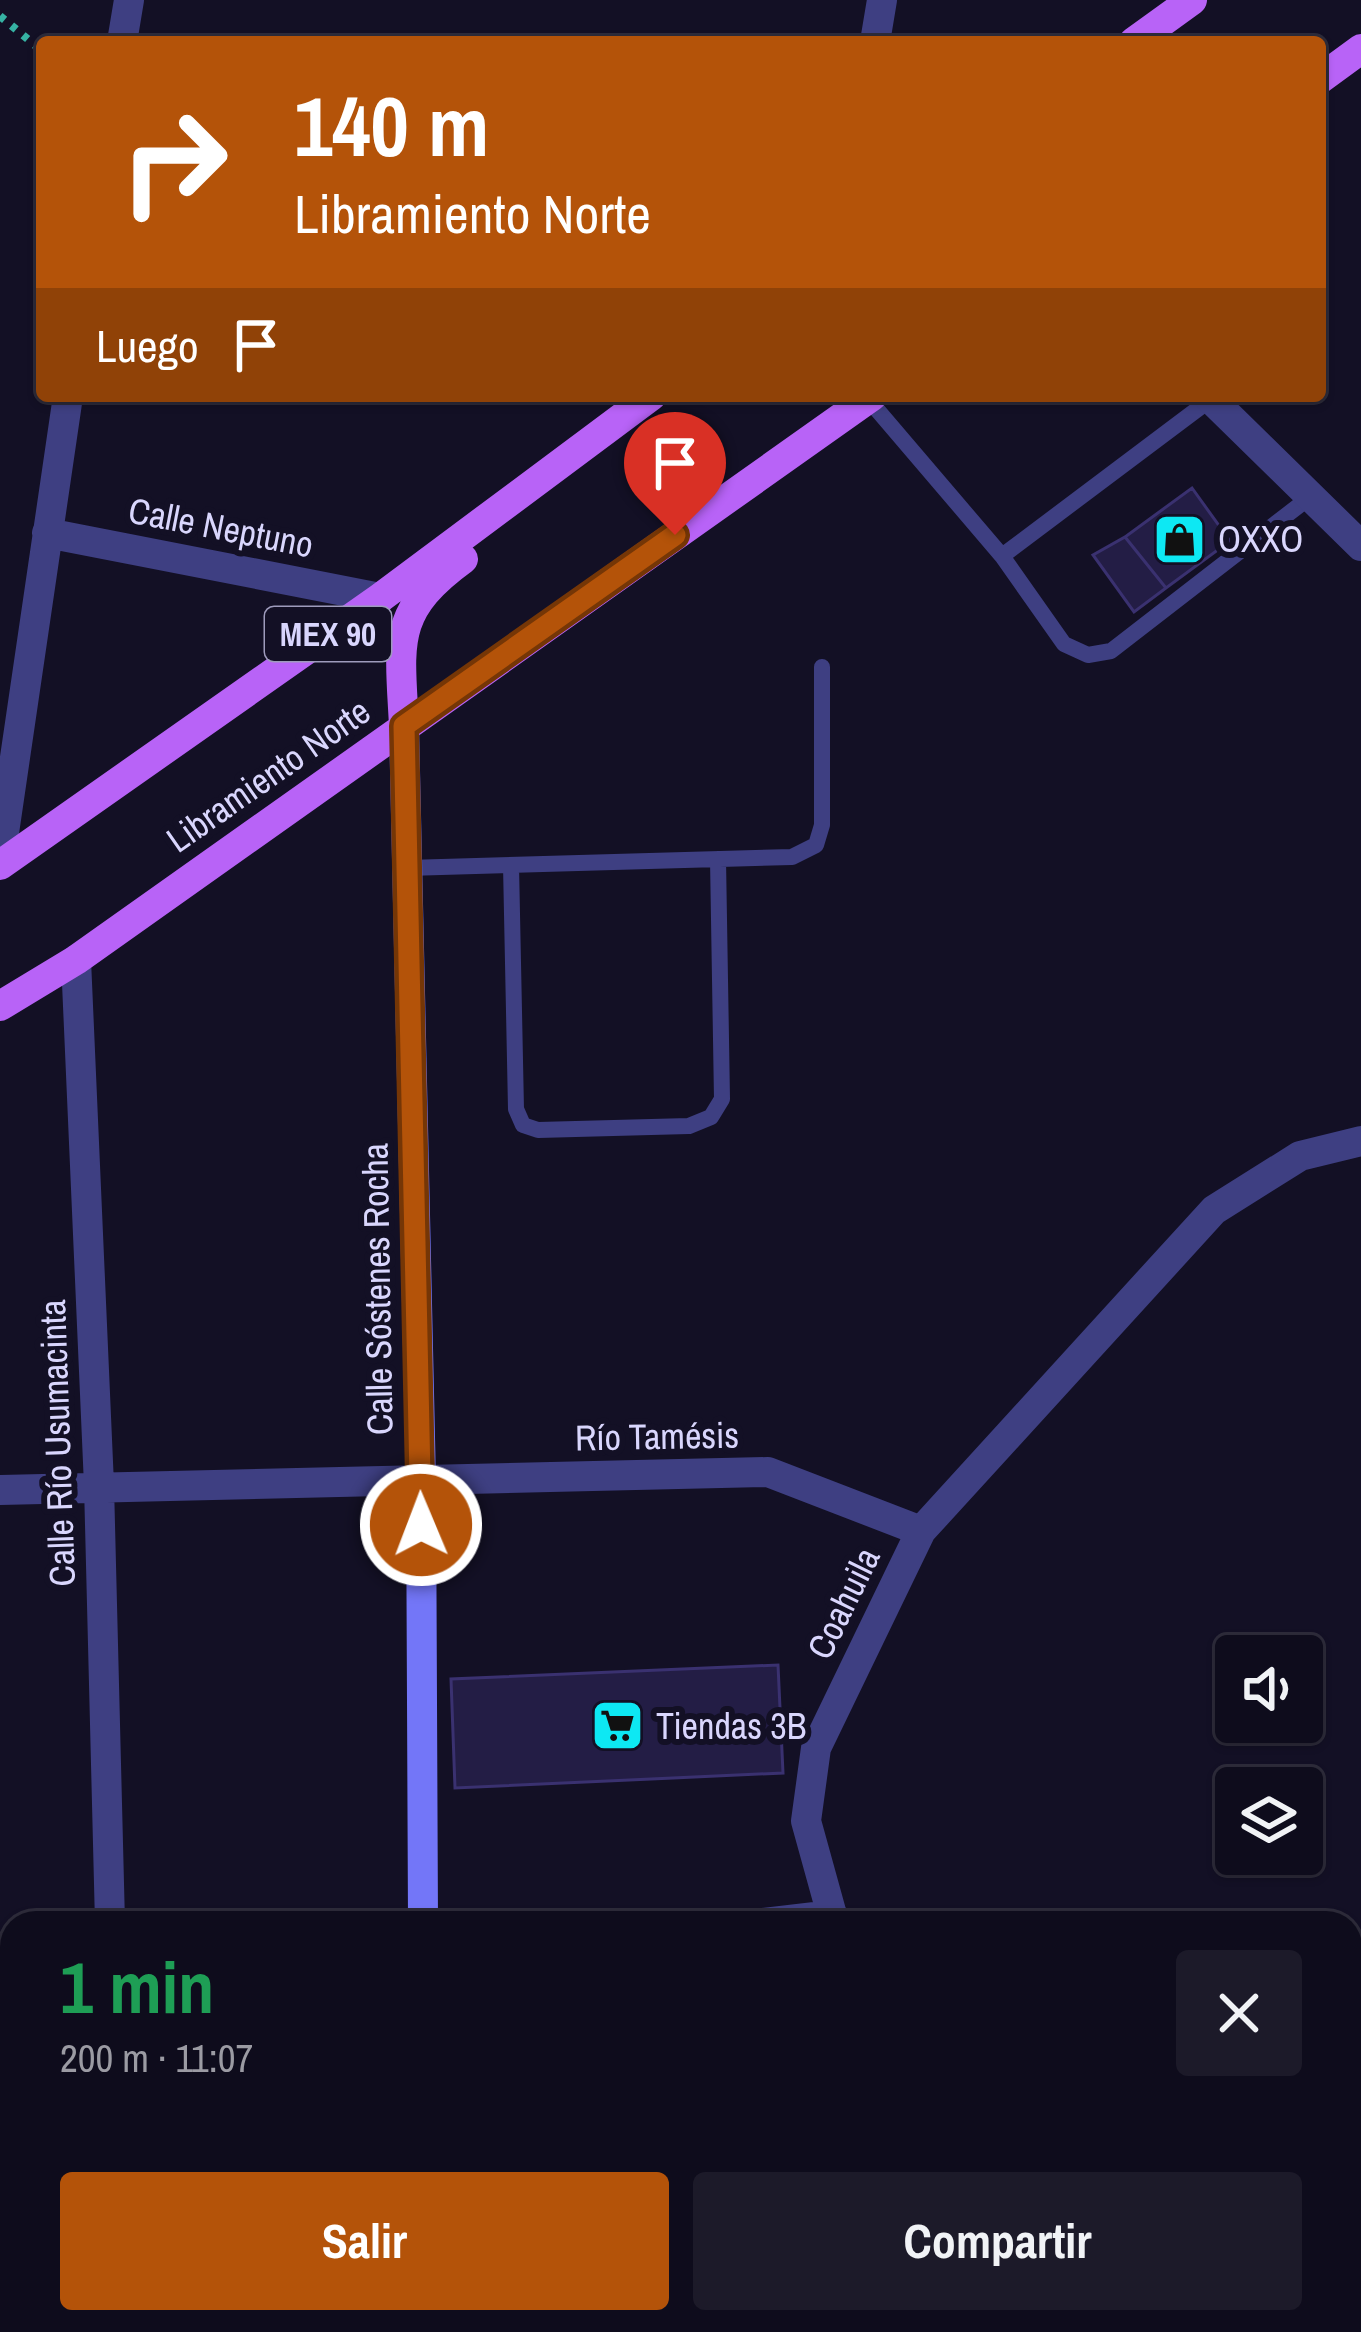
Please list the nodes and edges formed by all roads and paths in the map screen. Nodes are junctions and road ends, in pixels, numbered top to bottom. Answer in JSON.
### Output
{"nodes":[{"id":1,"x":129,"y":0,"type":"edge"},
{"id":2,"x":882,"y":0,"type":"edge"},
{"id":3,"x":1192,"y":0,"type":"edge"},
{"id":4,"x":0,"y":16,"type":"edge"},
{"id":5,"x":123,"y":36,"type":"edge"},
{"id":6,"x":875,"y":36,"type":"edge"},
{"id":7,"x":1142,"y":36,"type":"edge"},
{"id":8,"x":36,"y":47,"type":"edge"},
{"id":9,"x":1361,"y":50,"type":"edge"},
{"id":10,"x":1326,"y":75,"type":"edge"},
{"id":11,"x":67,"y":402,"type":"edge"},
{"id":12,"x":643,"y":402,"type":"edge"},
{"id":13,"x":863,"y":402,"type":"edge"},
{"id":14,"x":874,"y":402,"type":"edge"},
{"id":15,"x":1203,"y":402,"type":"edge"},
{"id":16,"x":1215,"y":402,"type":"edge"},
{"id":17,"x":613,"y":424,"type":"junction"},
{"id":18,"x":1310,"y":496,"type":"junction"},
{"id":19,"x":47,"y":532,"type":"junction"},
{"id":20,"x":1361,"y":546,"type":"edge"},
{"id":21,"x":1002,"y":556,"type":"junction"},
{"id":22,"x":380,"y":598,"type":"junction"},
{"id":23,"x":822,"y":667,"type":"dead end"},
{"id":24,"x":404,"y":726,"type":"junction"},
{"id":25,"x":718,"y":859,"type":"junction"},
{"id":26,"x":0,"y":862,"type":"edge"},
{"id":27,"x":511,"y":865,"type":"junction"},
{"id":28,"x":407,"y":868,"type":"junction"},
{"id":29,"x":76,"y":960,"type":"junction"},
{"id":30,"x":0,"y":1006,"type":"edge"},
{"id":31,"x":1361,"y":1141,"type":"edge"},
{"id":32,"x":421,"y":1481,"type":"junction"},
{"id":33,"x":99,"y":1485,"type":"junction"},
{"id":34,"x":0,"y":1490,"type":"edge"},
{"id":35,"x":921,"y":1532,"type":"junction"},
{"id":36,"x":110,"y":1911,"type":"edge"},
{"id":37,"x":423,"y":1911,"type":"edge"},
{"id":38,"x":834,"y":1911,"type":"edge"}],
"edges":[{"from":1,"to":5,"type":"street"},
{"from":2,"to":6,"type":"street"},
{"from":3,"to":7,"type":"main road"},
{"from":4,"to":8,"type":"path"},
{"from":9,"to":10,"type":"main road"},
{"from":11,"to":19,"type":"street"},
{"from":12,"to":17,"type":"main road","number":"MEX 90"},
{"from":13,"to":24,"type":"main road","name":"Libramiento Norte"},
{"from":14,"to":21,"type":"lane"},
{"from":15,"to":21,"type":"lane"},
{"from":16,"to":18,"type":"street"},
{"from":17,"to":22,"type":"main road","number":"MEX 90"},
{"from":17,"to":24,"type":"main road"},
{"from":18,"to":20,"type":"street"},
{"from":18,"to":21,"type":"lane"},
{"from":19,"to":22,"type":"street","name":"Calle Neptuno"},
{"from":19,"to":26,"type":"street"},
{"from":22,"to":26,"type":"main road","number":"MEX 90"},
{"from":23,"to":25,"type":"lane"},
{"from":24,"to":28,"type":"street","name":"Calle Sóstenes Rocha"},
{"from":24,"to":29,"type":"main road","name":"Libramiento Norte"},
{"from":25,"to":27,"type":"lane"},
{"from":25,"to":27,"type":"lane"},
{"from":27,"to":28,"type":"lane"},
{"from":28,"to":32,"type":"street","name":"Calle Sóstenes Rocha"},
{"from":29,"to":30,"type":"main road","name":"Libramiento Norte"},
{"from":29,"to":33,"type":"street","name":"Calle Río Usumacinta"},
{"from":31,"to":35,"type":"street"},
{"from":32,"to":33,"type":"street","name":"Río Tamésis"},
{"from":32,"to":35,"type":"street","name":"Río Tamésis"},
{"from":32,"to":37,"type":"street","name":"Calle Sóstenes Rocha"},
{"from":33,"to":34,"type":"street","name":"Río Tamésis"},
{"from":33,"to":36,"type":"street","name":"Calle Río Usumacinta"},
{"from":35,"to":38,"type":"street","name":"Coahuila"}]}
